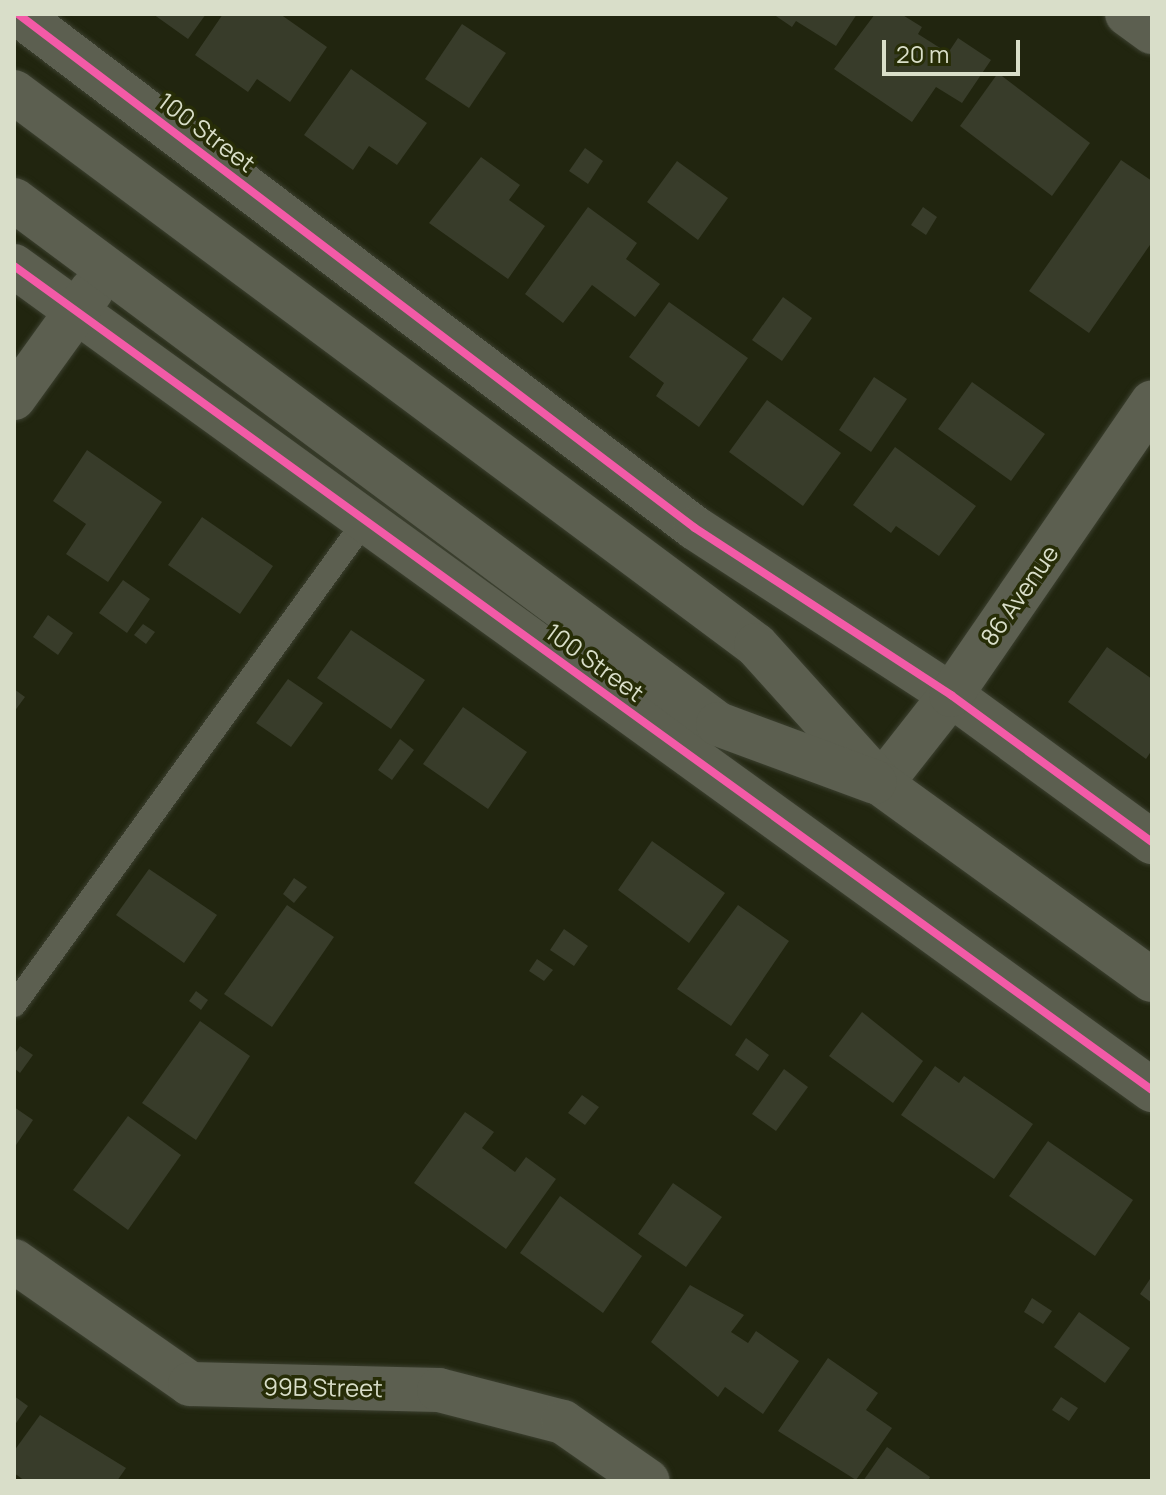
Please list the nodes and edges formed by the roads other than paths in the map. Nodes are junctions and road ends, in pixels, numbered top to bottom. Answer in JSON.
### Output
{"nodes":[{"id":1,"x":18,"y":14,"type":"edge"},
{"id":2,"x":1127,"y":14,"type":"edge"},
{"id":3,"x":1152,"y":32,"type":"edge"},
{"id":4,"x":14,"y":92,"type":"edge"},
{"id":5,"x":14,"y":200,"type":"edge"},
{"id":6,"x":14,"y":266,"type":"edge"},
{"id":7,"x":108,"y":268,"type":"junction"},
{"id":8,"x":76,"y":312,"type":"junction"},
{"id":9,"x":14,"y":398,"type":"edge"},
{"id":10,"x":1152,"y":402,"type":"edge"},
{"id":11,"x":365,"y":521,"type":"junction"},
{"id":12,"x":951,"y":695,"type":"junction"},
{"id":13,"x":881,"y":784,"type":"junction"},
{"id":14,"x":1152,"y":842,"type":"edge"},
{"id":15,"x":1152,"y":980,"type":"edge"},
{"id":16,"x":14,"y":1005,"type":"edge"},
{"id":17,"x":1152,"y":1090,"type":"edge"},
{"id":18,"x":14,"y":1261,"type":"edge"},
{"id":19,"x":648,"y":1481,"type":"edge"}],
"edges":[{"from":1,"to":12,"type":"street","name":"100 Street"},
{"from":2,"to":3,"type":"street"},
{"from":4,"to":13,"type":"street","name":"100 Street"},
{"from":5,"to":7,"type":"street","name":"100 Street"},
{"from":6,"to":8,"type":"street","name":"100 Street"},
{"from":7,"to":8,"type":"street"},
{"from":7,"to":13,"type":"street","name":"100 Street"},
{"from":8,"to":9,"type":"street"},
{"from":8,"to":11,"type":"street","name":"100 Street"},
{"from":10,"to":12,"type":"street","name":"86 Avenue"},
{"from":11,"to":16,"type":"lane"},
{"from":11,"to":17,"type":"street","name":"100 Street"},
{"from":12,"to":13,"type":"street","name":"86 Avenue"},
{"from":12,"to":14,"type":"street","name":"100 Street"},
{"from":13,"to":15,"type":"street","name":"100 Street"},
{"from":18,"to":19,"type":"street","name":"99B Street"}]}
